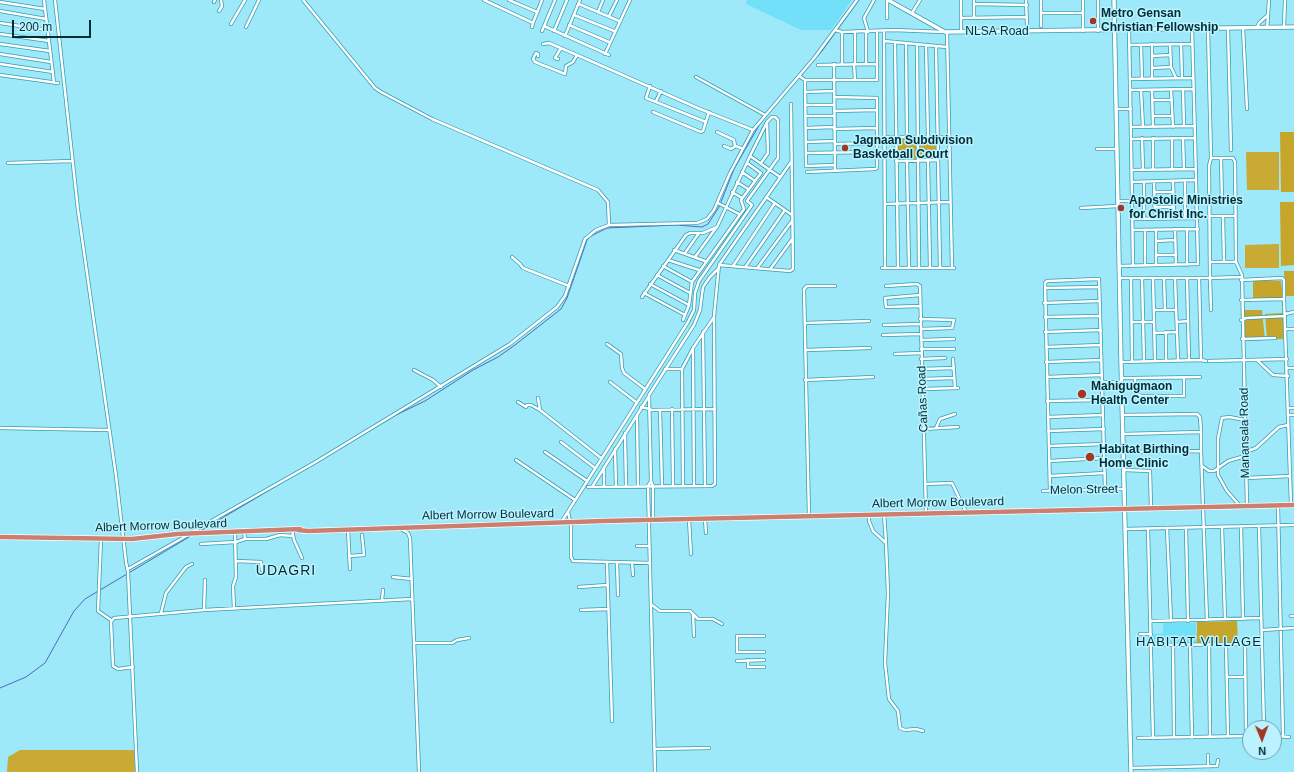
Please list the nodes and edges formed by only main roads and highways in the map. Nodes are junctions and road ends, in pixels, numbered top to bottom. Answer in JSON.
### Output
{"nodes":[{"id":1,"x":888,"y":0,"type":"edge"},
{"id":2,"x":1114,"y":0,"type":"edge"},
{"id":3,"x":1294,"y":27,"type":"edge"},
{"id":4,"x":1114,"y":31,"type":"junction"},
{"id":5,"x":1293,"y":505,"type":"edge"},
{"id":6,"x":1125,"y":508,"type":"junction"},
{"id":7,"x":571,"y":522,"type":"junction"},
{"id":8,"x":295,"y":530,"type":"junction"},
{"id":9,"x":0,"y":537,"type":"edge"},
{"id":10,"x":1131,"y":770,"type":"edge"}],
"edges":[{"from":1,"to":4,"type":"main road","name":"NLSA Road"},
{"from":2,"to":4,"type":"main road"},
{"from":3,"to":4,"type":"main road","name":"NLSA Road"},
{"from":4,"to":6,"type":"main road"},
{"from":5,"to":6,"type":"highway","name":"Albert Morrow Boulevard"},
{"from":6,"to":7,"type":"highway","name":"Albert Morrow Boulevard"},
{"from":6,"to":10,"type":"main road"},
{"from":7,"to":8,"type":"highway","name":"Albert Morrow Boulevard"},
{"from":7,"to":8,"type":"highway","name":"Albert Morrow Boulevard"},
{"from":8,"to":9,"type":"highway","name":"Albert Morrow Boulevard"}]}
